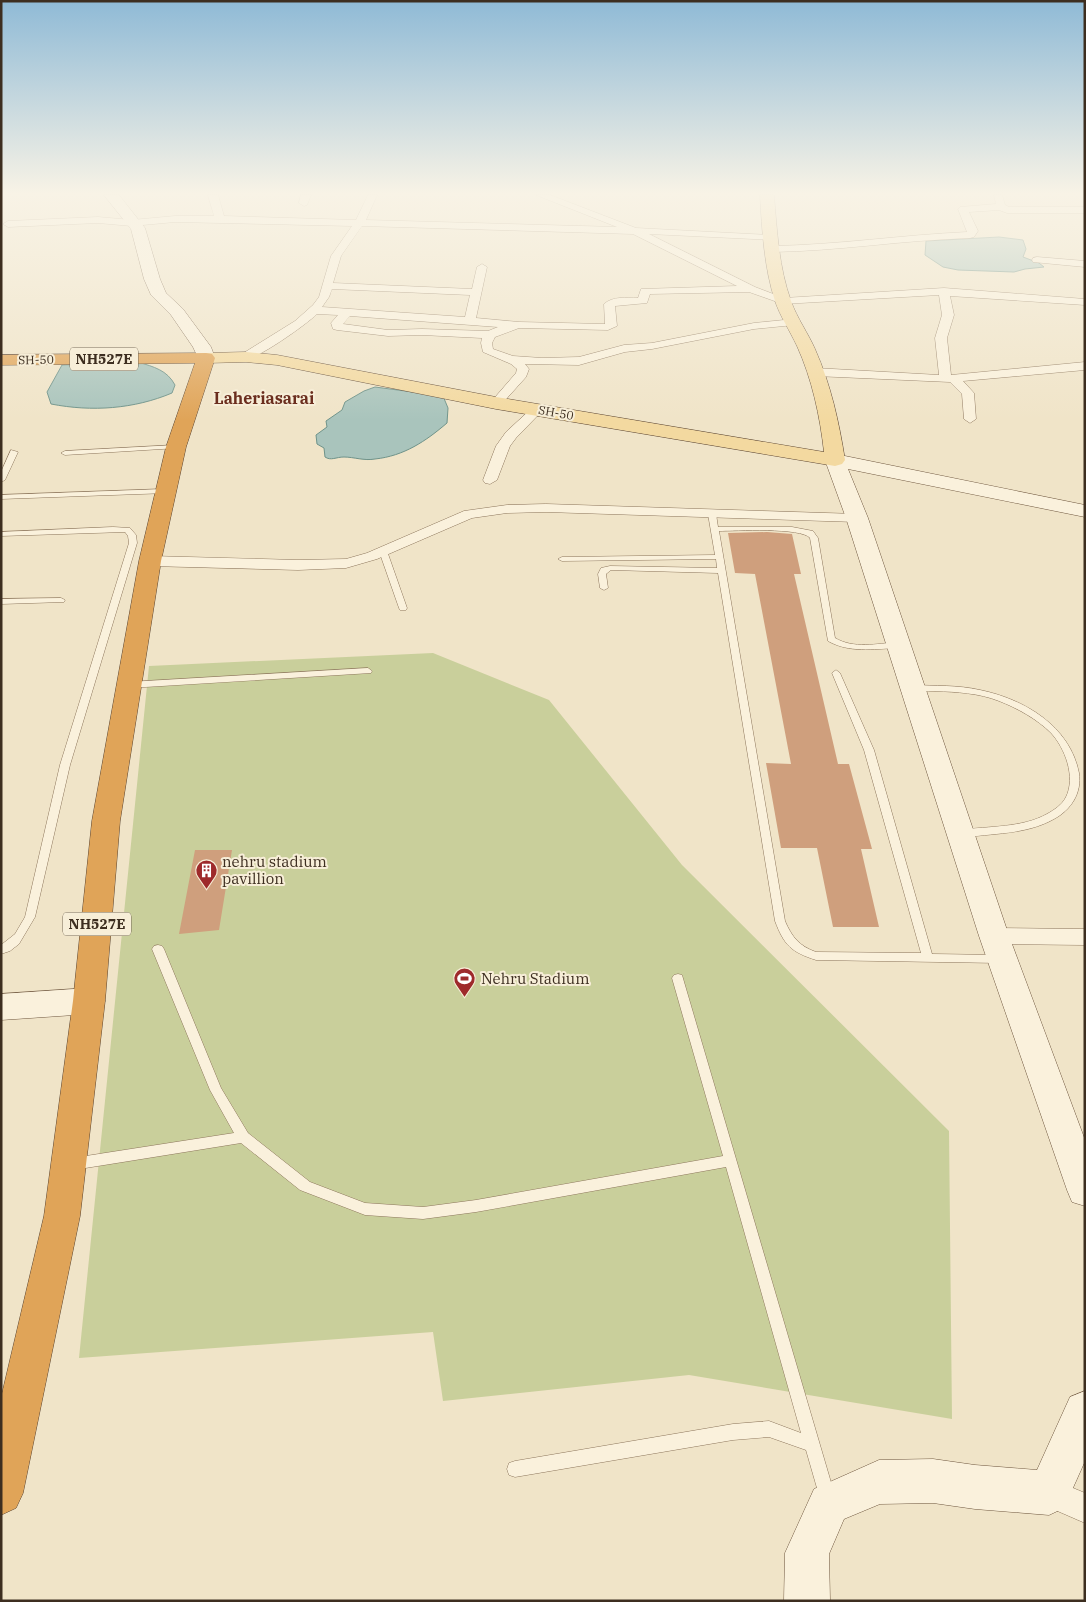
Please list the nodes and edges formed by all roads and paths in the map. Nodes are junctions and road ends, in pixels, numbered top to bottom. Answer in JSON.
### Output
{"nodes":[{"id":1,"x":149,"y":270,"type":"edge"},
{"id":2,"x":332,"y":270,"type":"edge"},
{"id":3,"x":482,"y":270,"type":"edge"},
{"id":4,"x":712,"y":270,"type":"edge"},
{"id":5,"x":777,"y":270,"type":"edge"},
{"id":6,"x":327,"y":286,"type":"junction"},
{"id":7,"x":750,"y":289,"type":"junction"},
{"id":8,"x":944,"y":291,"type":"junction"},
{"id":9,"x":477,"y":292,"type":"junction"},
{"id":10,"x":783,"y":301,"type":"junction"},
{"id":11,"x":1085,"y":302,"type":"edge"},
{"id":12,"x":314,"y":310,"type":"junction"},
{"id":13,"x":347,"y":312,"type":"junction"},
{"id":14,"x":470,"y":322,"type":"junction"},
{"id":15,"x":794,"y":322,"type":"junction"},
{"id":16,"x":518,"y":325,"type":"junction"},
{"id":17,"x":489,"y":336,"type":"junction"},
{"id":18,"x":246,"y":356,"type":"junction"},
{"id":19,"x":206,"y":358,"type":"junction"},
{"id":20,"x":1,"y":360,"type":"edge"},
{"id":21,"x":513,"y":360,"type":"junction"},
{"id":22,"x":1082,"y":368,"type":"edge"},
{"id":23,"x":815,"y":372,"type":"junction"},
{"id":24,"x":950,"y":379,"type":"junction"},
{"id":25,"x":496,"y":403,"type":"junction"},
{"id":26,"x":537,"y":410,"type":"junction"},
{"id":27,"x":970,"y":419,"type":"dead end"},
{"id":28,"x":176,"y":447,"type":"junction"},
{"id":29,"x":14,"y":452,"type":"dead end"},
{"id":30,"x":65,"y":453,"type":"dead end"},
{"id":31,"x":835,"y":460,"type":"junction"},
{"id":32,"x":1,"y":480,"type":"edge"},
{"id":33,"x":490,"y":480,"type":"dead end"},
{"id":34,"x":165,"y":491,"type":"junction"},
{"id":35,"x":1,"y":497,"type":"edge"},
{"id":36,"x":1085,"y":511,"type":"edge"},
{"id":37,"x":712,"y":514,"type":"junction"},
{"id":38,"x":857,"y":518,"type":"junction"},
{"id":39,"x":715,"y":528,"type":"junction"},
{"id":40,"x":1,"y":534,"type":"edge"},
{"id":41,"x":383,"y":552,"type":"junction"},
{"id":42,"x":719,"y":556,"type":"junction"},
{"id":43,"x":562,"y":559,"type":"dead end"},
{"id":44,"x":150,"y":561,"type":"junction"},
{"id":45,"x":722,"y":571,"type":"junction"},
{"id":46,"x":604,"y":588,"type":"dead end"},
{"id":47,"x":61,"y":600,"type":"dead end"},
{"id":48,"x":1,"y":602,"type":"edge"},
{"id":49,"x":403,"y":608,"type":"dead end"},
{"id":50,"x":897,"y":645,"type":"junction"},
{"id":51,"x":368,"y":670,"type":"dead end"},
{"id":52,"x":836,"y":673,"type":"dead end"},
{"id":53,"x":129,"y":685,"type":"junction"},
{"id":54,"x":911,"y":688,"type":"junction"},
{"id":55,"x":960,"y":834,"type":"junction"},
{"id":56,"x":1085,"y":937,"type":"edge"},
{"id":57,"x":998,"y":947,"type":"junction"},
{"id":58,"x":158,"y":949,"type":"dead end"},
{"id":59,"x":1,"y":950,"type":"edge"},
{"id":60,"x":928,"y":958,"type":"junction"},
{"id":61,"x":678,"y":978,"type":"dead end"},
{"id":62,"x":89,"y":1001,"type":"junction"},
{"id":63,"x":1,"y":1007,"type":"edge"},
{"id":64,"x":243,"y":1137,"type":"junction"},
{"id":65,"x":730,"y":1160,"type":"junction"},
{"id":66,"x":68,"y":1165,"type":"junction"},
{"id":67,"x":1085,"y":1190,"type":"edge"},
{"id":68,"x":1085,"y":1412,"type":"edge"},
{"id":69,"x":812,"y":1444,"type":"junction"},
{"id":70,"x":514,"y":1469,"type":"dead end"},
{"id":71,"x":1,"y":1493,"type":"edge"},
{"id":72,"x":1067,"y":1501,"type":"edge"},
{"id":73,"x":829,"y":1504,"type":"junction"},
{"id":74,"x":808,"y":1601,"type":"edge"}],
"edges":[{"from":1,"to":19,"type":"street"},
{"from":2,"to":6,"type":"street"},
{"from":3,"to":9,"type":"street"},
{"from":4,"to":7,"type":"street"},
{"from":5,"to":10,"type":"main road"},
{"from":6,"to":9,"type":"street"},
{"from":6,"to":12,"type":"street"},
{"from":7,"to":10,"type":"street"},
{"from":7,"to":16,"type":"street"},
{"from":8,"to":10,"type":"street"},
{"from":8,"to":11,"type":"street"},
{"from":8,"to":24,"type":"street"},
{"from":9,"to":14,"type":"street"},
{"from":10,"to":15,"type":"main road"},
{"from":12,"to":13,"type":"street"},
{"from":12,"to":18,"type":"street"},
{"from":13,"to":14,"type":"street"},
{"from":13,"to":17,"type":"street"},
{"from":14,"to":16,"type":"street"},
{"from":15,"to":21,"type":"street"},
{"from":15,"to":23,"type":"main road"},
{"from":16,"to":17,"type":"street"},
{"from":17,"to":21,"type":"street"},
{"from":18,"to":19,"type":"main road","name":"SH-50"},
{"from":18,"to":25,"type":"main road","name":"SH-50"},
{"from":19,"to":20,"type":"highway","name":"SH-50","number":"NH527E"},
{"from":19,"to":28,"type":"highway","number":"NH527E"},
{"from":21,"to":25,"type":"street"},
{"from":22,"to":24,"type":"street"},
{"from":23,"to":24,"type":"street"},
{"from":23,"to":31,"type":"main road"},
{"from":24,"to":27,"type":"street"},
{"from":25,"to":26,"type":"main road","name":"SH-50"},
{"from":26,"to":31,"type":"main road","name":"SH-50"},
{"from":26,"to":33,"type":"street"},
{"from":28,"to":30,"type":"lane"},
{"from":28,"to":34,"type":"highway","number":"NH527E"},
{"from":29,"to":32,"type":"lane"},
{"from":31,"to":36,"type":"street"},
{"from":31,"to":38,"type":"street"},
{"from":34,"to":35,"type":"lane"},
{"from":34,"to":44,"type":"highway","number":"NH527E"},
{"from":37,"to":38,"type":"street"},
{"from":37,"to":39,"type":"lane"},
{"from":37,"to":41,"type":"street"},
{"from":38,"to":50,"type":"street"},
{"from":39,"to":42,"type":"lane"},
{"from":39,"to":50,"type":"lane"},
{"from":40,"to":59,"type":"lane"},
{"from":41,"to":44,"type":"street"},
{"from":41,"to":49,"type":"lane"},
{"from":42,"to":43,"type":"lane"},
{"from":42,"to":45,"type":"lane"},
{"from":44,"to":53,"type":"highway","number":"NH527E"},
{"from":45,"to":46,"type":"lane"},
{"from":45,"to":60,"type":"lane"},
{"from":47,"to":48,"type":"lane"},
{"from":50,"to":54,"type":"street"},
{"from":51,"to":53,"type":"lane"},
{"from":52,"to":60,"type":"lane"},
{"from":53,"to":62,"type":"highway","number":"NH527E"},
{"from":54,"to":55,"type":"street"},
{"from":54,"to":55,"type":"lane"},
{"from":55,"to":57,"type":"street"},
{"from":56,"to":57,"type":"street"},
{"from":57,"to":60,"type":"lane"},
{"from":57,"to":67,"type":"street"},
{"from":58,"to":64,"type":"lane"},
{"from":61,"to":65,"type":"lane"},
{"from":62,"to":63,"type":"street"},
{"from":62,"to":66,"type":"highway","number":"NH527E"},
{"from":64,"to":65,"type":"lane"},
{"from":64,"to":66,"type":"lane"},
{"from":65,"to":69,"type":"lane"},
{"from":66,"to":71,"type":"highway","number":"NH527E"},
{"from":68,"to":72,"type":"street"},
{"from":69,"to":70,"type":"lane"},
{"from":69,"to":73,"type":"lane"},
{"from":72,"to":73,"type":"street"},
{"from":73,"to":74,"type":"street"}]}
